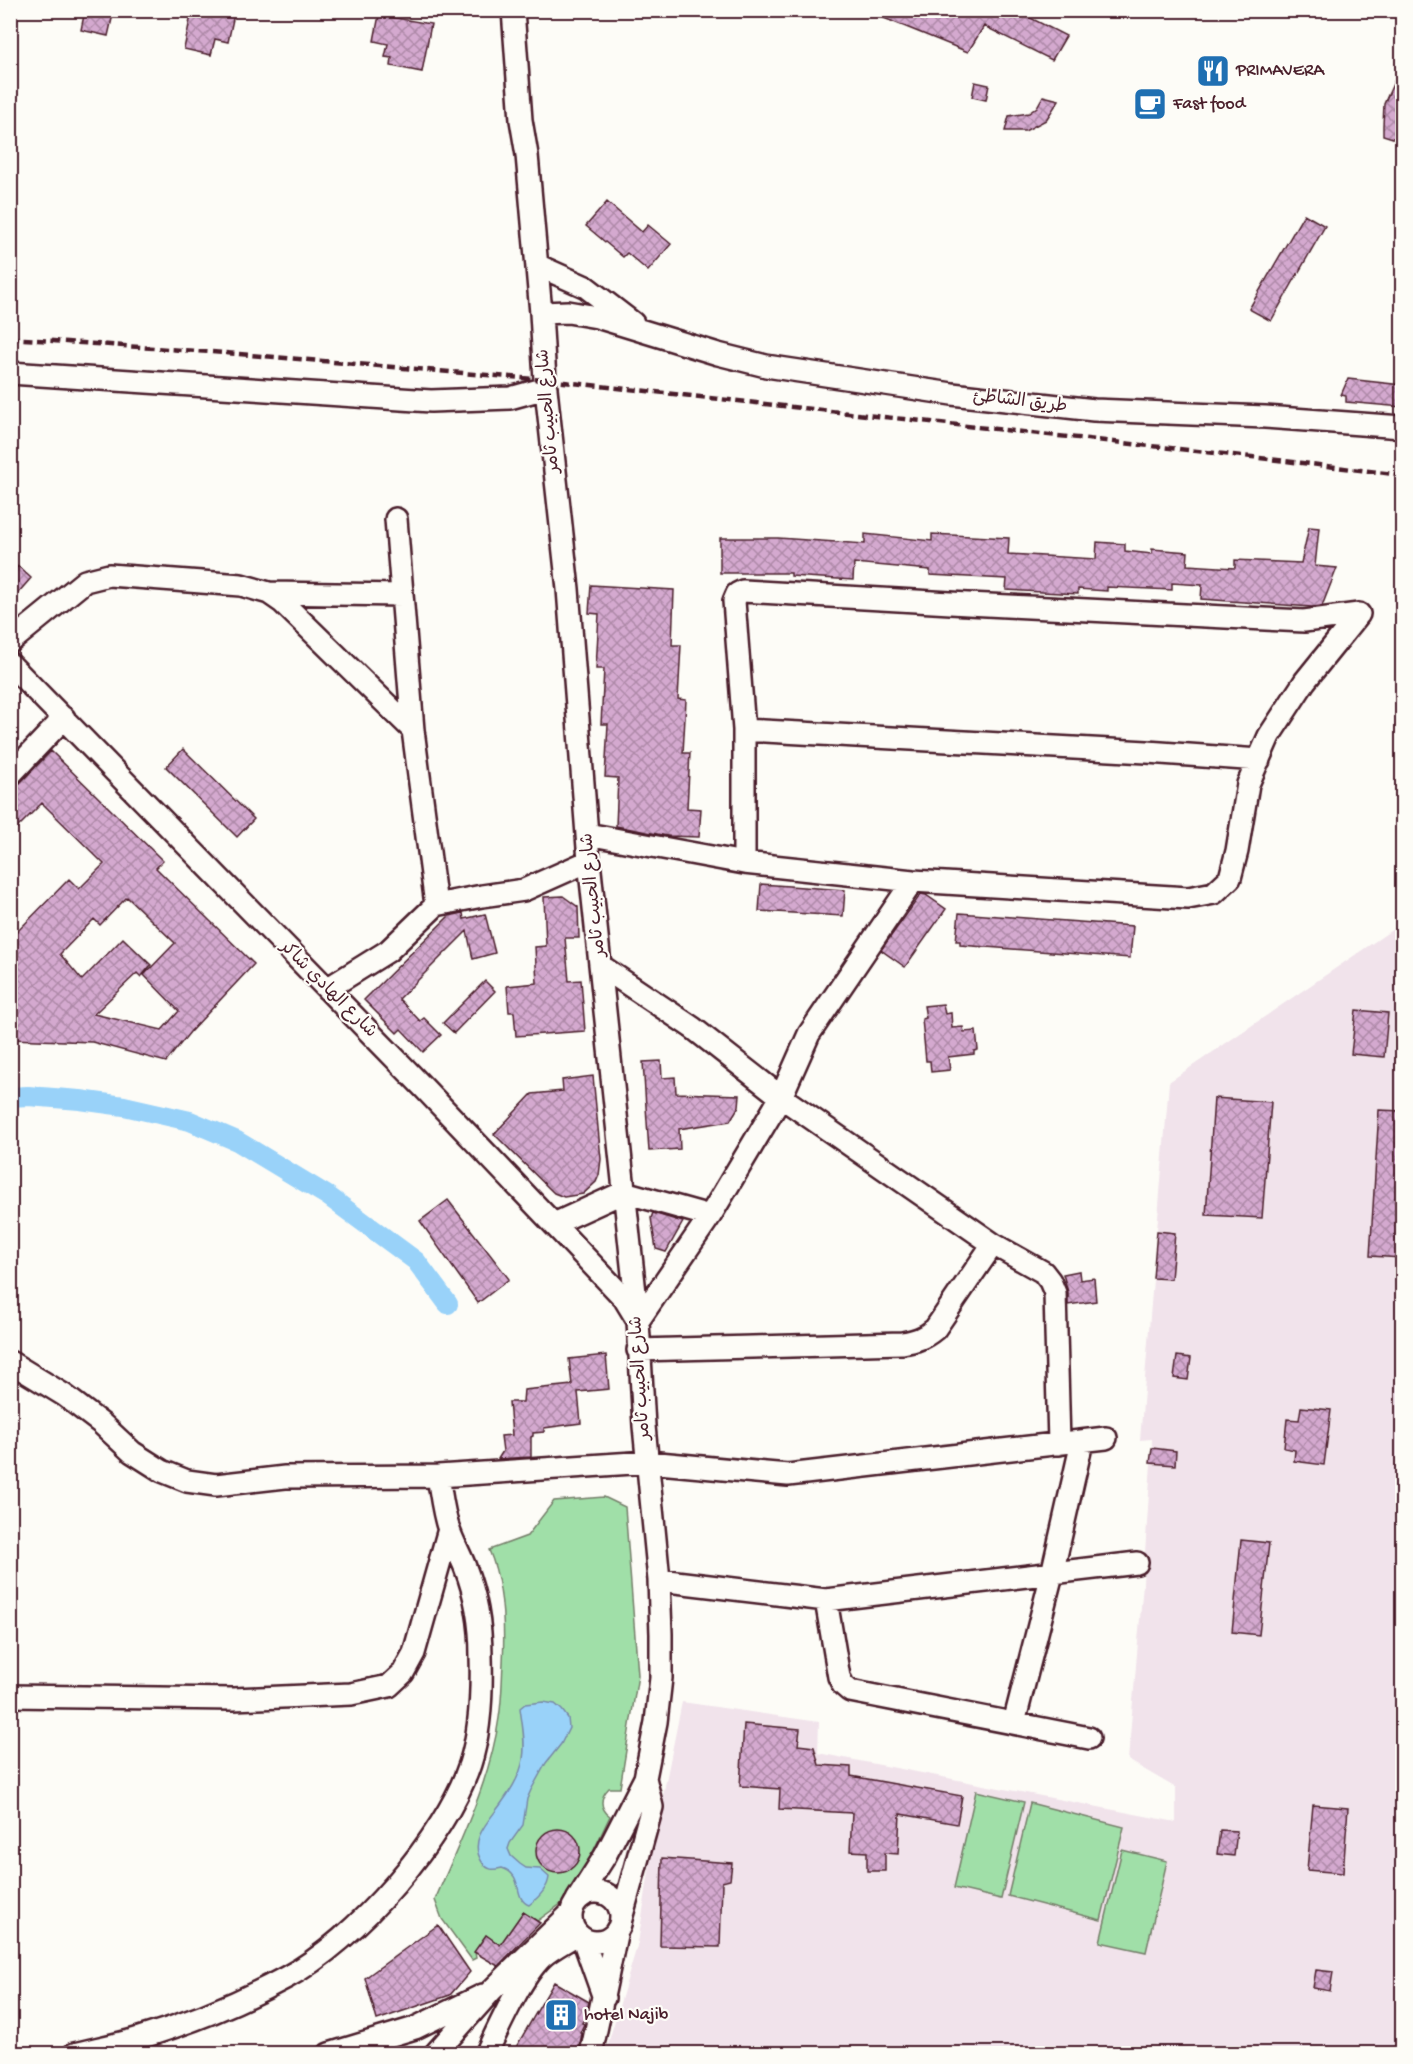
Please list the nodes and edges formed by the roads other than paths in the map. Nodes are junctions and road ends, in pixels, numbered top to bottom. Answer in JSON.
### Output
{"nodes":[{"id":1,"x":513,"y":10,"type":"edge"},
{"id":2,"x":537,"y":265,"type":"junction"},
{"id":3,"x":541,"y":313,"type":"junction"},
{"id":4,"x":644,"y":330,"type":"junction"},
{"id":5,"x":10,"y":373,"type":"edge"},
{"id":6,"x":546,"y":388,"type":"junction"},
{"id":7,"x":1402,"y":427,"type":"edge"},
{"id":8,"x":396,"y":519,"type":"dead end"},
{"id":9,"x":269,"y":593,"type":"junction"},
{"id":10,"x":402,"y":595,"type":"junction"},
{"id":11,"x":10,"y":642,"type":"edge"},
{"id":12,"x":10,"y":664,"type":"edge"},
{"id":13,"x":64,"y":718,"type":"junction"},
{"id":14,"x":413,"y":730,"type":"junction"},
{"id":15,"x":744,"y":730,"type":"junction"},
{"id":16,"x":1259,"y":760,"type":"junction"},
{"id":17,"x":10,"y":775,"type":"edge"},
{"id":18,"x":587,"y":834,"type":"junction"},
{"id":19,"x":589,"y":861,"type":"junction"},
{"id":20,"x":744,"y":863,"type":"junction"},
{"id":21,"x":913,"y":880,"type":"junction"},
{"id":22,"x":436,"y":905,"type":"junction"},
{"id":23,"x":601,"y":966,"type":"junction"},
{"id":24,"x":327,"y":989,"type":"junction"},
{"id":25,"x":781,"y":1097,"type":"junction"},
{"id":26,"x":624,"y":1192,"type":"junction"},
{"id":27,"x":710,"y":1216,"type":"junction"},
{"id":28,"x":554,"y":1224,"type":"junction"},
{"id":29,"x":993,"y":1245,"type":"junction"},
{"id":30,"x":638,"y":1321,"type":"junction"},
{"id":31,"x":638,"y":1350,"type":"junction"},
{"id":32,"x":10,"y":1362,"type":"edge"},
{"id":33,"x":1106,"y":1438,"type":"dead end"},
{"id":34,"x":1082,"y":1442,"type":"junction"},
{"id":35,"x":1059,"y":1444,"type":"junction"},
{"id":36,"x":648,"y":1462,"type":"junction"},
{"id":37,"x":438,"y":1476,"type":"junction"},
{"id":38,"x":448,"y":1529,"type":"junction"},
{"id":39,"x":1137,"y":1563,"type":"dead end"},
{"id":40,"x":1052,"y":1574,"type":"junction"},
{"id":41,"x":659,"y":1580,"type":"junction"},
{"id":42,"x":826,"y":1600,"type":"junction"},
{"id":43,"x":10,"y":1696,"type":"edge"},
{"id":44,"x":1014,"y":1723,"type":"junction"},
{"id":45,"x":1089,"y":1738,"type":"dead end"},
{"id":46,"x":645,"y":1779,"type":"junction"},
{"id":47,"x":574,"y":1906,"type":"junction"},
{"id":48,"x":619,"y":1925,"type":"junction"},
{"id":49,"x":580,"y":1937,"type":"junction"},
{"id":50,"x":491,"y":1990,"type":"junction"},
{"id":51,"x":604,"y":1999,"type":"junction"},
{"id":52,"x":74,"y":2054,"type":"edge"},
{"id":53,"x":329,"y":2054,"type":"edge"},
{"id":54,"x":435,"y":2054,"type":"edge"},
{"id":55,"x":486,"y":2054,"type":"edge"},
{"id":56,"x":591,"y":2054,"type":"edge"}],
"edges":[{"from":1,"to":2,"type":"street","name":"شارع الحبيب ثامر"},
{"from":2,"to":3,"type":"street","name":"شارع الحبيب ثامر"},
{"from":2,"to":4,"type":"street","name":"طريق الشاطئ"},
{"from":3,"to":4,"type":"street","name":"طريق الشاطئ"},
{"from":3,"to":6,"type":"street","name":"شارع الحبيب ثامر"},
{"from":4,"to":7,"type":"street","name":"طريق الشاطئ"},
{"from":5,"to":6,"type":"street"},
{"from":6,"to":18,"type":"street","name":"شارع الحبيب ثامر"},
{"from":8,"to":10,"type":"street"},
{"from":9,"to":10,"type":"street"},
{"from":9,"to":11,"type":"street"},
{"from":9,"to":14,"type":"street"},
{"from":10,"to":14,"type":"street"},
{"from":12,"to":13,"type":"street","name":"شارع الهادي شاكر"},
{"from":13,"to":17,"type":"street"},
{"from":13,"to":24,"type":"street","name":"شارع الهادي شاكر"},
{"from":14,"to":22,"type":"street"},
{"from":15,"to":16,"type":"street"},
{"from":15,"to":16,"type":"street"},
{"from":15,"to":20,"type":"street"},
{"from":16,"to":21,"type":"street"},
{"from":18,"to":19,"type":"street","name":"شارع الحبيب ثامر"},
{"from":18,"to":20,"type":"street"},
{"from":19,"to":22,"type":"street"},
{"from":19,"to":23,"type":"street","name":"شارع الحبيب ثامر"},
{"from":20,"to":21,"type":"street"},
{"from":21,"to":25,"type":"street"},
{"from":22,"to":24,"type":"street"},
{"from":23,"to":25,"type":"street"},
{"from":23,"to":26,"type":"street","name":"شارع الحبيب ثامر"},
{"from":24,"to":28,"type":"street","name":"شارع الهادي شاكر"},
{"from":25,"to":27,"type":"street"},
{"from":25,"to":29,"type":"street"},
{"from":26,"to":27,"type":"street"},
{"from":26,"to":28,"type":"street"},
{"from":26,"to":30,"type":"street","name":"شارع الحبيب ثامر"},
{"from":27,"to":30,"type":"street"},
{"from":28,"to":30,"type":"street","name":"شارع الهادي شاكر"},
{"from":29,"to":31,"type":"street"},
{"from":29,"to":35,"type":"street"},
{"from":30,"to":31,"type":"street","name":"شارع الحبيب ثامر"},
{"from":31,"to":36,"type":"street","name":"شارع الحبيب ثامر"},
{"from":32,"to":37,"type":"street"},
{"from":33,"to":34,"type":"street"},
{"from":34,"to":35,"type":"street"},
{"from":34,"to":40,"type":"street"},
{"from":35,"to":36,"type":"street"},
{"from":36,"to":37,"type":"street"},
{"from":36,"to":41,"type":"street","name":"شارع الحبيب ثامر"},
{"from":37,"to":38,"type":"street"},
{"from":38,"to":43,"type":"street"},
{"from":38,"to":52,"type":"street"},
{"from":39,"to":40,"type":"street"},
{"from":40,"to":42,"type":"street"},
{"from":40,"to":44,"type":"street"},
{"from":41,"to":42,"type":"street"},
{"from":41,"to":46,"type":"street","name":"شارع الحبيب ثامر"},
{"from":42,"to":44,"type":"street"},
{"from":44,"to":45,"type":"street"},
{"from":46,"to":47,"type":"street"},
{"from":46,"to":48,"type":"street"},
{"from":47,"to":48,"type":"street"},
{"from":47,"to":49,"type":"street"},
{"from":47,"to":50,"type":"street"},
{"from":48,"to":49,"type":"street"},
{"from":48,"to":51,"type":"street"},
{"from":49,"to":51,"type":"street"},
{"from":49,"to":55,"type":"street"},
{"from":50,"to":53,"type":"street"},
{"from":50,"to":54,"type":"street"},
{"from":51,"to":56,"type":"street"}]}
